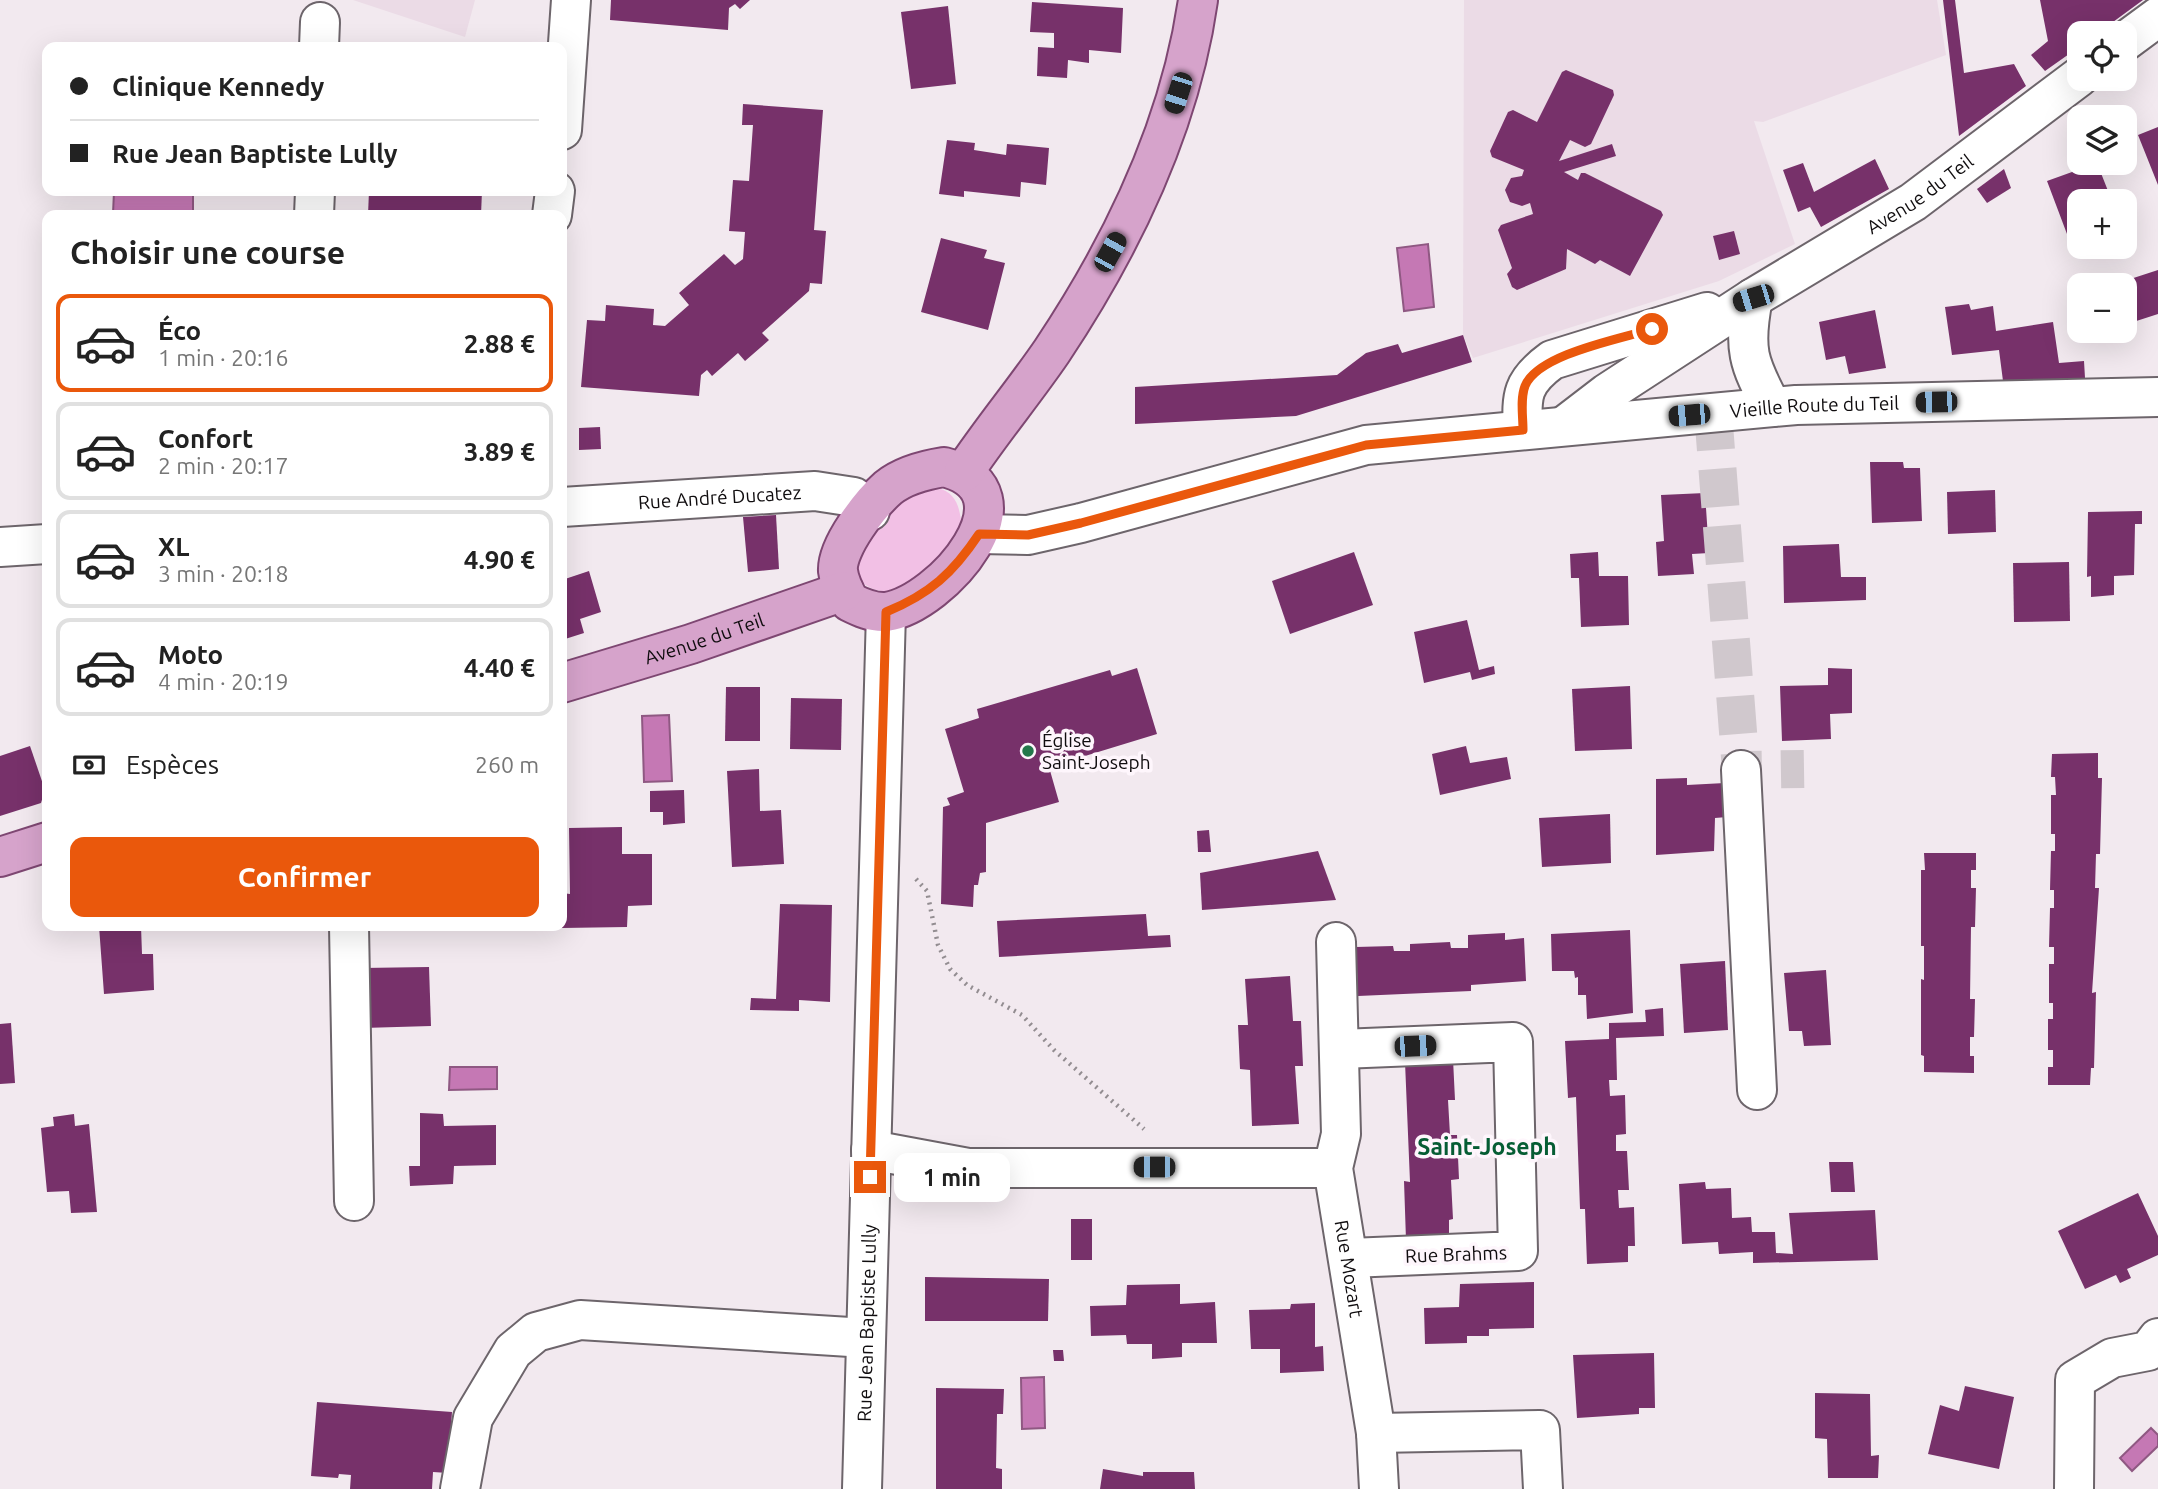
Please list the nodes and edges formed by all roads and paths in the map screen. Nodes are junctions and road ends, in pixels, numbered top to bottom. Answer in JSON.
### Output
{"nodes":[{"id":1,"x":571,"y":0,"type":"edge"},
{"id":2,"x":1198,"y":0,"type":"edge"},
{"id":3,"x":2158,"y":17,"type":"edge"},
{"id":4,"x":2137,"y":32,"type":"edge"},
{"id":5,"x":567,"y":58,"type":"edge"},
{"id":6,"x":2067,"y":86,"type":"edge"},
{"id":7,"x":1753,"y":298,"type":"junction"},
{"id":8,"x":2158,"y":397,"type":"edge"},
{"id":9,"x":1772,"y":407,"type":"junction"},
{"id":10,"x":1564,"y":425,"type":"junction"},
{"id":11,"x":1523,"y":430,"type":"junction"},
{"id":12,"x":964,"y":472,"type":"junction"},
{"id":13,"x":567,"y":507,"type":"edge"},
{"id":14,"x":870,"y":510,"type":"junction"},
{"id":15,"x":979,"y":534,"type":"junction"},
{"id":16,"x":42,"y":544,"type":"edge"},
{"id":17,"x":0,"y":547,"type":"edge"},
{"id":18,"x":844,"y":591,"type":"junction"},
{"id":19,"x":886,"y":612,"type":"junction"},
{"id":20,"x":567,"y":681,"type":"edge"},
{"id":21,"x":1741,"y":770,"type":"dead end"},
{"id":22,"x":42,"y":844,"type":"edge"},
{"id":23,"x":0,"y":857,"type":"edge"},
{"id":24,"x":878,"y":863,"type":"junction"},
{"id":25,"x":349,"y":931,"type":"edge"},
{"id":26,"x":1336,"y":942,"type":"dead end"},
{"id":27,"x":1341,"y":1049,"type":"junction"},
{"id":28,"x":1757,"y":1090,"type":"dead end"},
{"id":29,"x":871,"y":1150,"type":"junction"},
{"id":30,"x":1181,"y":1167,"type":"junction"},
{"id":31,"x":1333,"y":1168,"type":"junction"},
{"id":32,"x":354,"y":1201,"type":"dead end"},
{"id":33,"x":1350,"y":1258,"type":"junction"},
{"id":34,"x":866,"y":1338,"type":"junction"},
{"id":35,"x":2155,"y":1352,"type":"edge"},
{"id":36,"x":1376,"y":1433,"type":"junction"},
{"id":37,"x":460,"y":1489,"type":"edge"},
{"id":38,"x":862,"y":1489,"type":"edge"},
{"id":39,"x":1380,"y":1489,"type":"edge"},
{"id":40,"x":1543,"y":1489,"type":"edge"},
{"id":41,"x":2074,"y":1489,"type":"edge"}],
"edges":[{"from":1,"to":5,"type":"street"},
{"from":2,"to":12,"type":"main road"},
{"from":3,"to":4,"type":"street"},
{"from":6,"to":7,"type":"street","name":"Avenue du Teil"},
{"from":7,"to":9,"type":"street"},
{"from":7,"to":10,"type":"street","name":"Avenue du Teil"},
{"from":7,"to":11,"type":"street","name":"Avenue du Teil"},
{"from":8,"to":9,"type":"street","name":"Vieille Route du Teil"},
{"from":9,"to":10,"type":"street","name":"Vieille Route du Teil"},
{"from":10,"to":11,"type":"street","name":"Vieille Route du Teil"},
{"from":11,"to":15,"type":"street","name":"Vieille Route du Teil"},
{"from":12,"to":14,"type":"main road"},
{"from":12,"to":15,"type":"main road"},
{"from":13,"to":14,"type":"street","name":"Rue André Ducatez"},
{"from":14,"to":18,"type":"main road"},
{"from":15,"to":19,"type":"main road"},
{"from":16,"to":17,"type":"street"},
{"from":18,"to":19,"type":"main road"},
{"from":18,"to":20,"type":"main road","name":"Avenue du Teil"},
{"from":19,"to":24,"type":"street","name":"Rue Jean Baptiste Lully"},
{"from":21,"to":28,"type":"street"},
{"from":22,"to":23,"type":"main road"},
{"from":24,"to":29,"type":"street","name":"Rue Jean Baptiste Lully"},
{"from":24,"to":30,"type":"path"},
{"from":25,"to":32,"type":"street"},
{"from":26,"to":27,"type":"street","name":"Rue Mozart"},
{"from":27,"to":31,"type":"street","name":"Rue Mozart"},
{"from":27,"to":33,"type":"street","name":"Rue Brahms"},
{"from":29,"to":30,"type":"street"},
{"from":29,"to":34,"type":"street","name":"Rue Jean Baptiste Lully"},
{"from":30,"to":31,"type":"street"},
{"from":31,"to":33,"type":"street","name":"Rue Mozart"},
{"from":33,"to":36,"type":"street","name":"Rue Mozart"},
{"from":34,"to":37,"type":"street"},
{"from":34,"to":38,"type":"street","name":"Rue Jean Baptiste Lully"},
{"from":35,"to":41,"type":"street"},
{"from":36,"to":39,"type":"street","name":"Rue Mozart"},
{"from":36,"to":40,"type":"street"}]}
